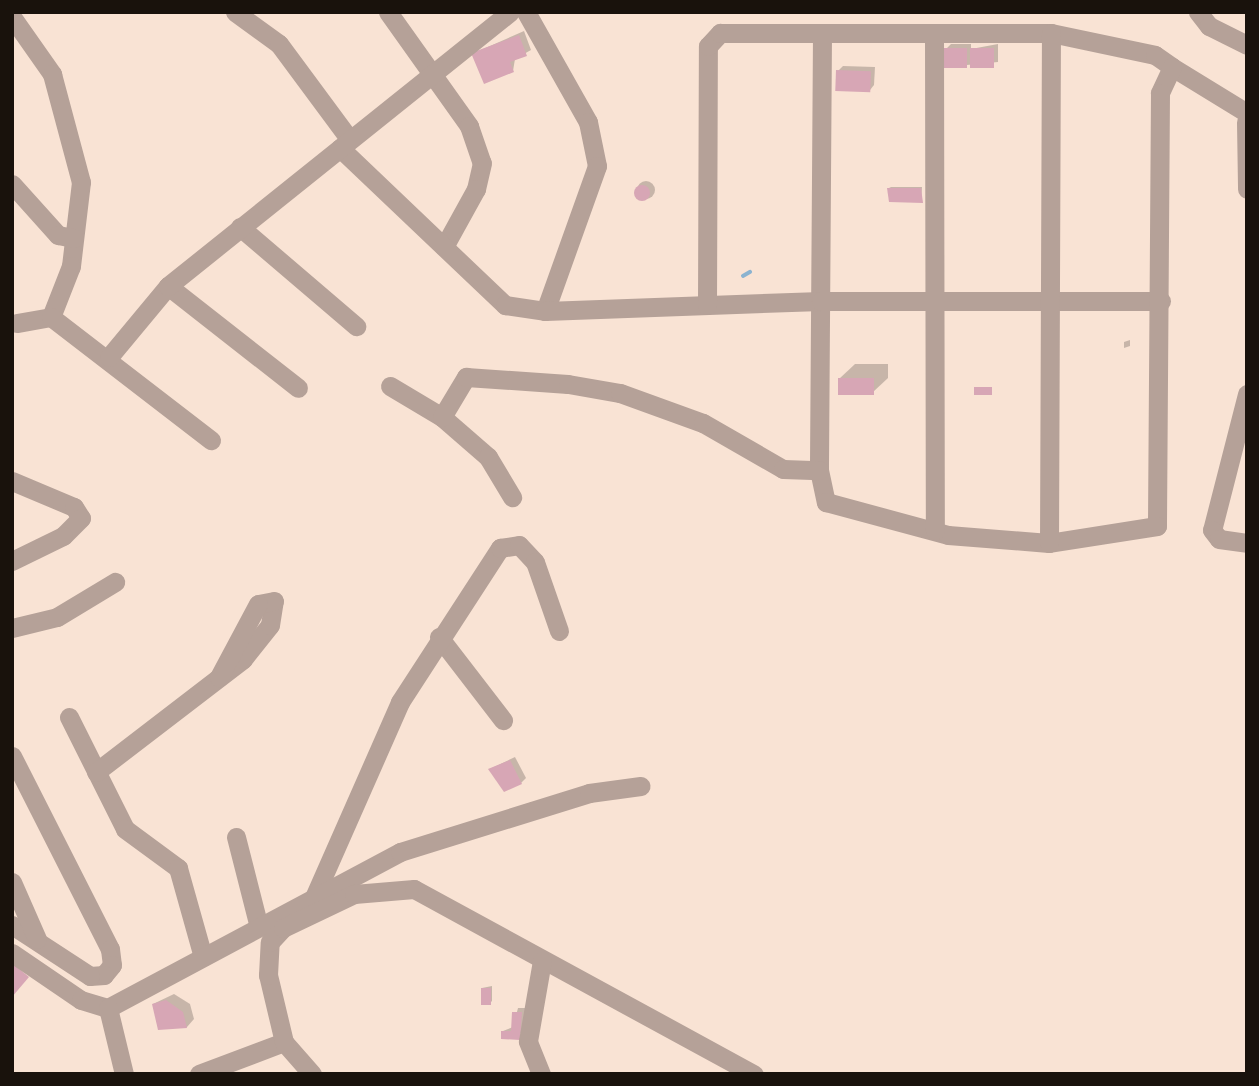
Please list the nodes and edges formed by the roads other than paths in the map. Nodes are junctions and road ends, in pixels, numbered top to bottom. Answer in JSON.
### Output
{"nodes":[{"id":1,"x":234,"y":12,"type":"edge"},
{"id":2,"x":388,"y":12,"type":"edge"},
{"id":3,"x":510,"y":12,"type":"edge"},
{"id":4,"x":526,"y":12,"type":"edge"},
{"id":5,"x":1198,"y":12,"type":"edge"},
{"id":6,"x":12,"y":17,"type":"edge"},
{"id":7,"x":257,"y":18,"type":"edge"},
{"id":8,"x":1051,"y":33,"type":"junction"},
{"id":9,"x":822,"y":34,"type":"junction"},
{"id":10,"x":934,"y":34,"type":"junction"},
{"id":11,"x":1247,"y":46,"type":"edge"},
{"id":12,"x":1172,"y":67,"type":"junction"},
{"id":13,"x":432,"y":74,"type":"junction"},
{"id":14,"x":1246,"y":117,"type":"edge"},
{"id":15,"x":345,"y":144,"type":"junction"},
{"id":16,"x":12,"y":184,"type":"edge"},
{"id":17,"x":1247,"y":189,"type":"edge"},
{"id":18,"x":240,"y":227,"type":"junction"},
{"id":19,"x":74,"y":239,"type":"junction"},
{"id":20,"x":444,"y":247,"type":"junction"},
{"id":21,"x":168,"y":286,"type":"junction"},
{"id":22,"x":821,"y":301,"type":"junction"},
{"id":23,"x":934,"y":301,"type":"junction"},
{"id":24,"x":1049,"y":301,"type":"junction"},
{"id":25,"x":1161,"y":301,"type":"junction"},
{"id":26,"x":708,"y":305,"type":"junction"},
{"id":27,"x":545,"y":311,"type":"junction"},
{"id":28,"x":51,"y":317,"type":"junction"},
{"id":29,"x":14,"y":326,"type":"edge"},
{"id":30,"x":356,"y":326,"type":"dead end"},
{"id":31,"x":109,"y":357,"type":"junction"},
{"id":32,"x":390,"y":386,"type":"dead end"},
{"id":33,"x":298,"y":388,"type":"dead end"},
{"id":34,"x":1247,"y":394,"type":"edge"},
{"id":35,"x":442,"y":417,"type":"junction"},
{"id":36,"x":211,"y":440,"type":"dead end"},
{"id":37,"x":819,"y":470,"type":"junction"},
{"id":38,"x":12,"y":481,"type":"edge"},
{"id":39,"x":512,"y":497,"type":"dead end"},
{"id":40,"x":935,"y":530,"type":"junction"},
{"id":41,"x":1049,"y":543,"type":"junction"},
{"id":42,"x":1247,"y":543,"type":"edge"},
{"id":43,"x":12,"y":561,"type":"edge"},
{"id":44,"x":115,"y":582,"type":"dead end"},
{"id":45,"x":12,"y":628,"type":"edge"},
{"id":46,"x":559,"y":631,"type":"dead end"},
{"id":47,"x":439,"y":637,"type":"junction"},
{"id":48,"x":219,"y":677,"type":"dead end"},
{"id":49,"x":69,"y":717,"type":"dead end"},
{"id":50,"x":503,"y":720,"type":"dead end"},
{"id":51,"x":12,"y":756,"type":"edge"},
{"id":52,"x":96,"y":772,"type":"junction"},
{"id":53,"x":641,"y":786,"type":"dead end"},
{"id":54,"x":236,"y":837,"type":"dead end"},
{"id":55,"x":12,"y":882,"type":"edge"},
{"id":56,"x":315,"y":895,"type":"junction"},
{"id":57,"x":258,"y":923,"type":"junction"},
{"id":58,"x":12,"y":925,"type":"edge"},
{"id":59,"x":37,"y":939,"type":"junction"},
{"id":60,"x":12,"y":953,"type":"edge"},
{"id":61,"x":203,"y":957,"type":"junction"},
{"id":62,"x":542,"y":961,"type":"junction"},
{"id":63,"x":108,"y":1008,"type":"junction"},
{"id":64,"x":284,"y":1042,"type":"junction"},
{"id":65,"x":124,"y":1074,"type":"edge"},
{"id":66,"x":199,"y":1074,"type":"edge"},
{"id":67,"x":312,"y":1074,"type":"edge"},
{"id":68,"x":541,"y":1074,"type":"edge"},
{"id":69,"x":754,"y":1074,"type":"edge"}],
"edges":[{"from":1,"to":7,"type":"street"},
{"from":2,"to":13,"type":"street"},
{"from":3,"to":13,"type":"street"},
{"from":4,"to":27,"type":"street"},
{"from":5,"to":11,"type":"street"},
{"from":6,"to":19,"type":"street"},
{"from":7,"to":15,"type":"street"},
{"from":8,"to":10,"type":"street"},
{"from":8,"to":12,"type":"street"},
{"from":8,"to":24,"type":"street"},
{"from":9,"to":10,"type":"street"},
{"from":9,"to":22,"type":"street"},
{"from":9,"to":26,"type":"street"},
{"from":10,"to":23,"type":"street"},
{"from":12,"to":14,"type":"street"},
{"from":12,"to":25,"type":"street"},
{"from":13,"to":15,"type":"street"},
{"from":13,"to":20,"type":"street"},
{"from":14,"to":17,"type":"street"},
{"from":15,"to":18,"type":"street"},
{"from":15,"to":20,"type":"street"},
{"from":16,"to":19,"type":"street"},
{"from":18,"to":21,"type":"street"},
{"from":18,"to":30,"type":"street"},
{"from":19,"to":28,"type":"street"},
{"from":20,"to":27,"type":"street"},
{"from":21,"to":31,"type":"street"},
{"from":21,"to":33,"type":"street"},
{"from":22,"to":23,"type":"street"},
{"from":22,"to":26,"type":"street"},
{"from":22,"to":37,"type":"street"},
{"from":23,"to":24,"type":"street"},
{"from":23,"to":40,"type":"street"},
{"from":24,"to":25,"type":"street"},
{"from":24,"to":41,"type":"street"},
{"from":25,"to":41,"type":"street"},
{"from":26,"to":27,"type":"street"},
{"from":28,"to":29,"type":"street"},
{"from":28,"to":31,"type":"street"},
{"from":31,"to":36,"type":"street"},
{"from":32,"to":35,"type":"street"},
{"from":34,"to":42,"type":"street"},
{"from":35,"to":37,"type":"street"},
{"from":35,"to":39,"type":"street"},
{"from":37,"to":40,"type":"street"},
{"from":38,"to":43,"type":"street"},
{"from":40,"to":41,"type":"street"},
{"from":44,"to":45,"type":"street"},
{"from":46,"to":47,"type":"street"},
{"from":47,"to":50,"type":"street"},
{"from":47,"to":56,"type":"street"},
{"from":48,"to":52,"type":"street"},
{"from":49,"to":52,"type":"street"},
{"from":51,"to":59,"type":"street"},
{"from":52,"to":61,"type":"street"},
{"from":53,"to":56,"type":"street"},
{"from":54,"to":57,"type":"street"},
{"from":55,"to":59,"type":"street"},
{"from":56,"to":57,"type":"street"},
{"from":57,"to":61,"type":"street"},
{"from":58,"to":59,"type":"street"},
{"from":60,"to":63,"type":"street"},
{"from":61,"to":63,"type":"street"},
{"from":62,"to":64,"type":"street"},
{"from":62,"to":68,"type":"street"},
{"from":62,"to":69,"type":"street"},
{"from":63,"to":65,"type":"street"},
{"from":64,"to":66,"type":"street"},
{"from":64,"to":67,"type":"street"}]}
